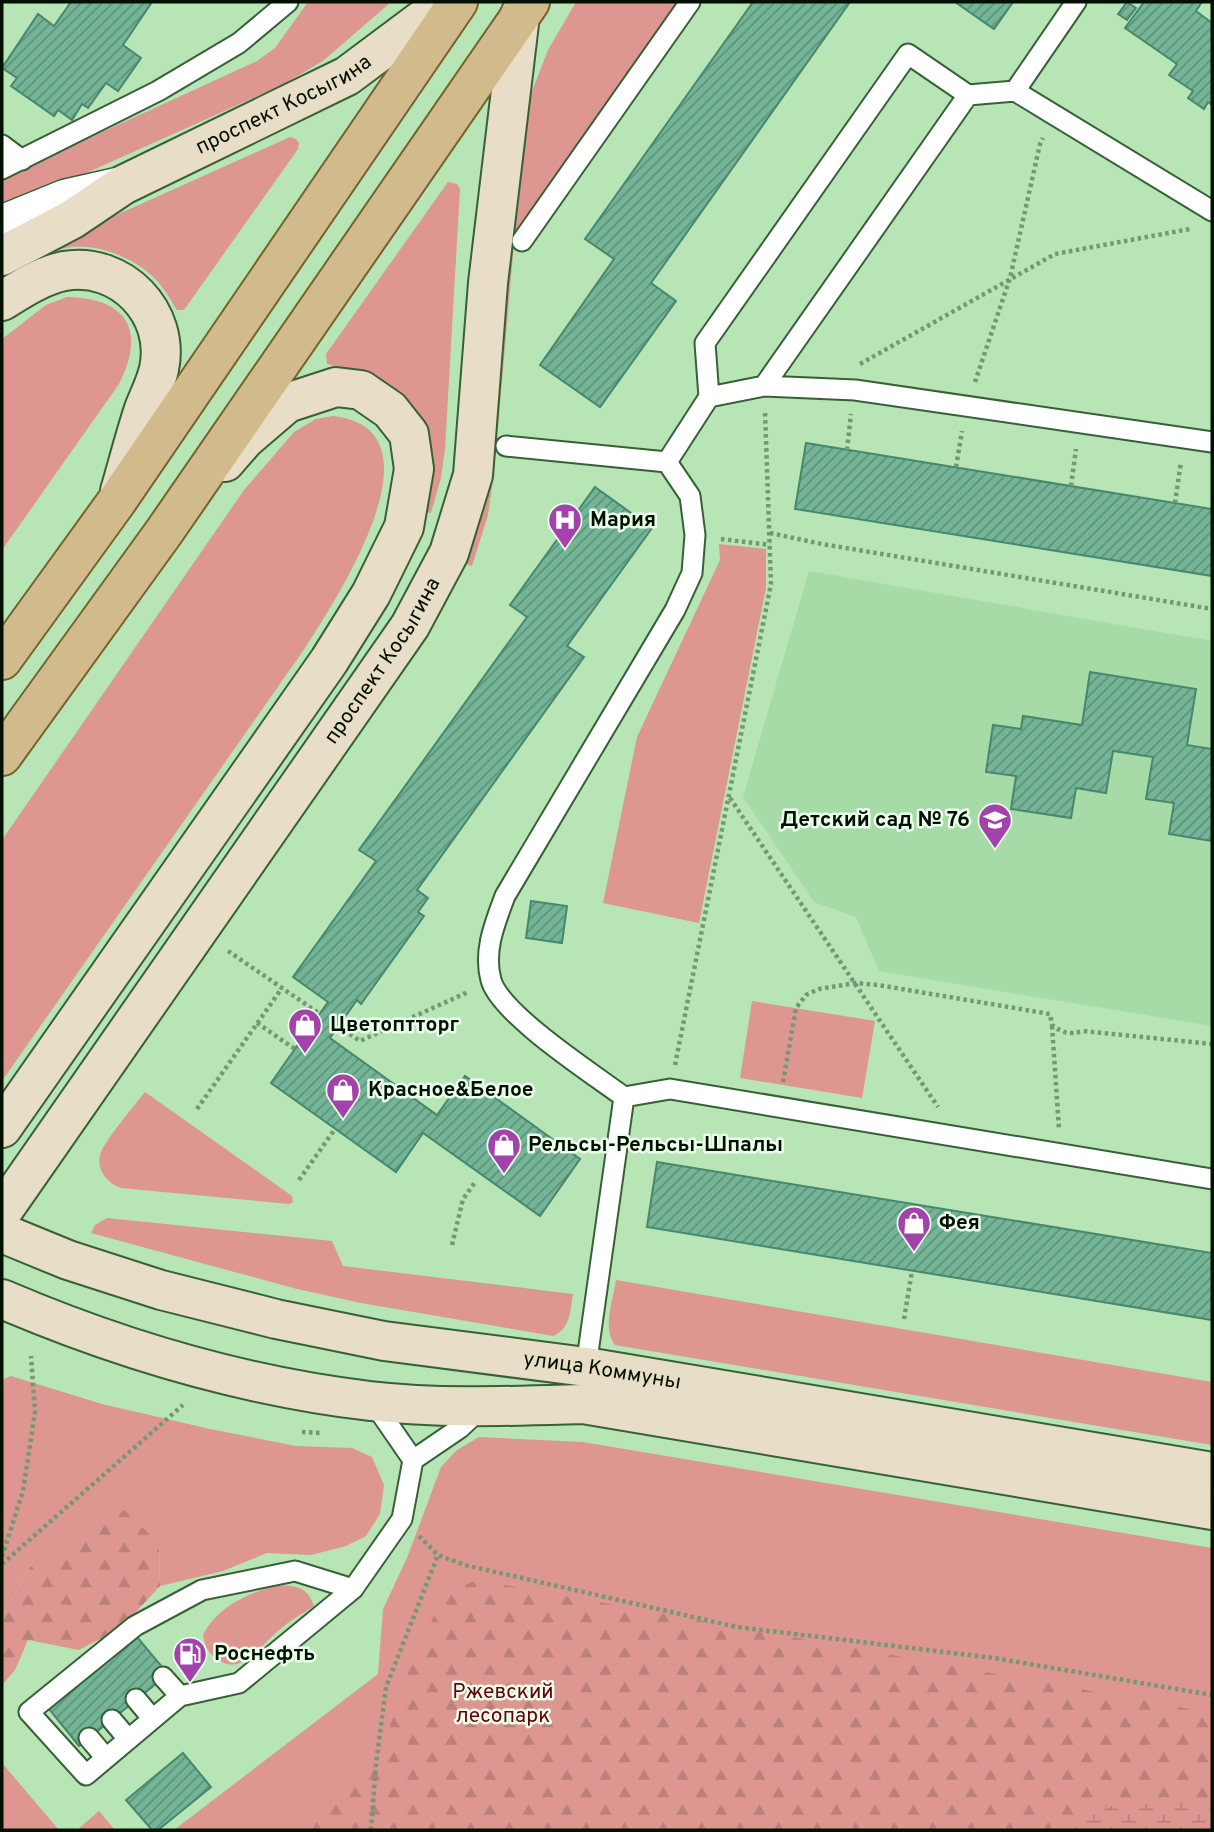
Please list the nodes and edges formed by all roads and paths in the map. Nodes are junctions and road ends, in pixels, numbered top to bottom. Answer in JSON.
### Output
{"nodes":[{"id":1,"x":288,"y":2,"type":"edge"},
{"id":2,"x":446,"y":2,"type":"edge"},
{"id":3,"x":458,"y":2,"type":"edge"},
{"id":4,"x":690,"y":2,"type":"edge"},
{"id":5,"x":1076,"y":2,"type":"edge"},
{"id":6,"x":525,"y":9,"type":"edge"},
{"id":7,"x":1015,"y":91,"type":"junction"},
{"id":8,"x":968,"y":95,"type":"junction"},
{"id":9,"x":1056,"y":116,"type":"junction"},
{"id":10,"x":2,"y":145,"type":"edge"},
{"id":11,"x":22,"y":160,"type":"junction"},
{"id":12,"x":2,"y":169,"type":"edge"},
{"id":13,"x":123,"y":185,"type":"junction"},
{"id":14,"x":1212,"y":211,"type":"edge"},
{"id":15,"x":2,"y":224,"type":"edge"},
{"id":16,"x":1201,"y":228,"type":"dead end"},
{"id":17,"x":522,"y":241,"type":"dead end"},
{"id":18,"x":2,"y":256,"type":"edge"},
{"id":19,"x":1010,"y":278,"type":"junction"},
{"id":20,"x":2,"y":301,"type":"edge"},
{"id":21,"x":764,"y":386,"type":"junction"},
{"id":22,"x":855,"y":390,"type":"junction"},
{"id":23,"x":709,"y":397,"type":"junction"},
{"id":24,"x":966,"y":405,"type":"junction"},
{"id":25,"x":1080,"y":422,"type":"junction"},
{"id":26,"x":1185,"y":438,"type":"junction"},
{"id":27,"x":1212,"y":442,"type":"edge"},
{"id":28,"x":506,"y":446,"type":"dead end"},
{"id":29,"x":847,"y":450,"type":"dead end"},
{"id":30,"x":667,"y":462,"type":"junction"},
{"id":31,"x":956,"y":467,"type":"dead end"},
{"id":32,"x":1071,"y":486,"type":"dead end"},
{"id":33,"x":117,"y":501,"type":"junction"},
{"id":34,"x":1175,"y":503,"type":"dead end"},
{"id":35,"x":164,"y":532,"type":"junction"},
{"id":36,"x":770,"y":533,"type":"junction"},
{"id":37,"x":695,"y":535,"type":"junction"},
{"id":38,"x":770,"y":545,"type":"junction"},
{"id":39,"x":1212,"y":609,"type":"edge"},
{"id":40,"x":2,"y":660,"type":"edge"},
{"id":41,"x":2,"y":756,"type":"edge"},
{"id":42,"x":729,"y":797,"type":"junction"},
{"id":43,"x":229,"y":951,"type":"dead end"},
{"id":44,"x":491,"y":981,"type":"junction"},
{"id":45,"x":856,"y":984,"type":"junction"},
{"id":46,"x":282,"y":988,"type":"junction"},
{"id":47,"x":320,"y":1014,"type":"dead end"},
{"id":48,"x":257,"y":1023,"type":"junction"},
{"id":49,"x":1052,"y":1025,"type":"junction"},
{"id":50,"x":338,"y":1026,"type":"dead end"},
{"id":51,"x":1212,"y":1044,"type":"edge"},
{"id":52,"x":295,"y":1049,"type":"dead end"},
{"id":53,"x":670,"y":1089,"type":"junction"},
{"id":54,"x":624,"y":1097,"type":"junction"},
{"id":55,"x":778,"y":1107,"type":"junction"},
{"id":56,"x":197,"y":1109,"type":"dead end"},
{"id":57,"x":2,"y":1128,"type":"edge"},
{"id":58,"x":335,"y":1129,"type":"dead end"},
{"id":59,"x":958,"y":1137,"type":"junction"},
{"id":60,"x":1061,"y":1153,"type":"junction"},
{"id":61,"x":1212,"y":1179,"type":"edge"},
{"id":62,"x":299,"y":1180,"type":"dead end"},
{"id":63,"x":476,"y":1181,"type":"dead end"},
{"id":64,"x":2,"y":1212,"type":"edge"},
{"id":65,"x":2,"y":1233,"type":"edge"},
{"id":66,"x":452,"y":1245,"type":"dead end"},
{"id":67,"x":912,"y":1271,"type":"dead end"},
{"id":68,"x":2,"y":1299,"type":"edge"},
{"id":69,"x":904,"y":1319,"type":"dead end"},
{"id":70,"x":31,"y":1356,"type":"dead end"},
{"id":71,"x":586,"y":1367,"type":"junction"},
{"id":72,"x":372,"y":1401,"type":"junction"},
{"id":73,"x":183,"y":1405,"type":"dead end"},
{"id":74,"x":482,"y":1406,"type":"junction"},
{"id":75,"x":413,"y":1460,"type":"junction"},
{"id":76,"x":1212,"y":1472,"type":"edge"},
{"id":77,"x":1212,"y":1510,"type":"edge"},
{"id":78,"x":402,"y":1519,"type":"junction"},
{"id":79,"x":438,"y":1555,"type":"junction"},
{"id":80,"x":2,"y":1557,"type":"edge"},
{"id":81,"x":2,"y":1564,"type":"edge"},
{"id":82,"x":353,"y":1588,"type":"junction"},
{"id":83,"x":163,"y":1677,"type":"dead end"},
{"id":84,"x":1212,"y":1695,"type":"edge"},
{"id":85,"x":180,"y":1696,"type":"junction"},
{"id":86,"x":136,"y":1699,"type":"dead end"},
{"id":87,"x":152,"y":1718,"type":"junction"},
{"id":88,"x":112,"y":1720,"type":"dead end"},
{"id":89,"x":89,"y":1738,"type":"dead end"},
{"id":90,"x":128,"y":1739,"type":"junction"},
{"id":91,"x":106,"y":1758,"type":"junction"},
{"id":92,"x":372,"y":1830,"type":"edge"}],
"edges":[{"from":1,"to":11,"type":"lane"},
{"from":2,"to":13,"type":"main road","name":"проспект Косыгина"},
{"from":3,"to":33,"type":"main road","name":"проспект Косыгина"},
{"from":4,"to":17,"type":"lane"},
{"from":5,"to":7,"type":"lane"},
{"from":6,"to":35,"type":"main road","name":"проспект Косыгина"},
{"from":6,"to":64,"type":"main road","name":"проспект Косыгина"},
{"from":7,"to":8,"type":"lane"},
{"from":7,"to":9,"type":"lane"},
{"from":8,"to":21,"type":"lane"},
{"from":8,"to":23,"type":"lane"},
{"from":9,"to":14,"type":"lane"},
{"from":9,"to":19,"type":"path"},
{"from":10,"to":11,"type":"lane"},
{"from":11,"to":12,"type":"lane"},
{"from":13,"to":15,"type":"street"},
{"from":13,"to":18,"type":"main road","name":"проспект Косыгина"},
{"from":16,"to":19,"type":"path"},
{"from":19,"to":22,"type":"path"},
{"from":19,"to":24,"type":"path"},
{"from":20,"to":33,"type":"main road","name":"проспект Косыгина"},
{"from":21,"to":22,"type":"lane"},
{"from":21,"to":23,"type":"lane"},
{"from":21,"to":36,"type":"path"},
{"from":22,"to":24,"type":"lane"},
{"from":22,"to":29,"type":"path"},
{"from":23,"to":30,"type":"lane"},
{"from":24,"to":25,"type":"lane"},
{"from":24,"to":31,"type":"path"},
{"from":25,"to":26,"type":"lane"},
{"from":25,"to":32,"type":"path"},
{"from":26,"to":27,"type":"lane"},
{"from":26,"to":34,"type":"path"},
{"from":28,"to":30,"type":"lane"},
{"from":30,"to":37,"type":"lane"},
{"from":33,"to":40,"type":"main road","name":"проспект Косыгина"},
{"from":35,"to":41,"type":"main road","name":"проспект Косыгина"},
{"from":35,"to":57,"type":"main road","name":"проспект Косыгина"},
{"from":36,"to":38,"type":"path"},
{"from":36,"to":39,"type":"path"},
{"from":37,"to":38,"type":"path"},
{"from":37,"to":44,"type":"lane"},
{"from":38,"to":42,"type":"path"},
{"from":42,"to":45,"type":"path"},
{"from":42,"to":53,"type":"path"},
{"from":43,"to":46,"type":"path"},
{"from":44,"to":50,"type":"path"},
{"from":44,"to":54,"type":"lane"},
{"from":45,"to":49,"type":"path"},
{"from":45,"to":55,"type":"path"},
{"from":45,"to":59,"type":"path"},
{"from":46,"to":47,"type":"path"},
{"from":46,"to":48,"type":"path"},
{"from":48,"to":52,"type":"path"},
{"from":48,"to":56,"type":"path"},
{"from":49,"to":51,"type":"path"},
{"from":49,"to":60,"type":"path"},
{"from":53,"to":54,"type":"lane"},
{"from":53,"to":55,"type":"lane"},
{"from":54,"to":71,"type":"lane"},
{"from":55,"to":59,"type":"lane"},
{"from":58,"to":62,"type":"path"},
{"from":59,"to":60,"type":"lane"},
{"from":60,"to":61,"type":"lane"},
{"from":63,"to":66,"type":"path"},
{"from":65,"to":71,"type":"main road","name":"улица Коммуны"},
{"from":67,"to":69,"type":"path"},
{"from":68,"to":72,"type":"main road","name":"улица Коммуны"},
{"from":70,"to":80,"type":"path"},
{"from":71,"to":76,"type":"main road","name":"улица Коммуны"},
{"from":72,"to":74,"type":"main road","name":"улица Коммуны"},
{"from":72,"to":75,"type":"lane"},
{"from":73,"to":81,"type":"path"},
{"from":74,"to":75,"type":"lane"},
{"from":74,"to":77,"type":"main road","name":"улица Коммуны"},
{"from":75,"to":78,"type":"lane"},
{"from":78,"to":79,"type":"path"},
{"from":78,"to":82,"type":"lane"},
{"from":79,"to":84,"type":"path"},
{"from":79,"to":92,"type":"path"},
{"from":82,"to":85,"type":"lane"},
{"from":82,"to":91,"type":"lane"},
{"from":83,"to":85,"type":"lane"},
{"from":85,"to":87,"type":"lane"},
{"from":86,"to":87,"type":"lane"},
{"from":87,"to":90,"type":"lane"},
{"from":88,"to":90,"type":"lane"},
{"from":89,"to":91,"type":"lane"},
{"from":90,"to":91,"type":"lane"}]}
